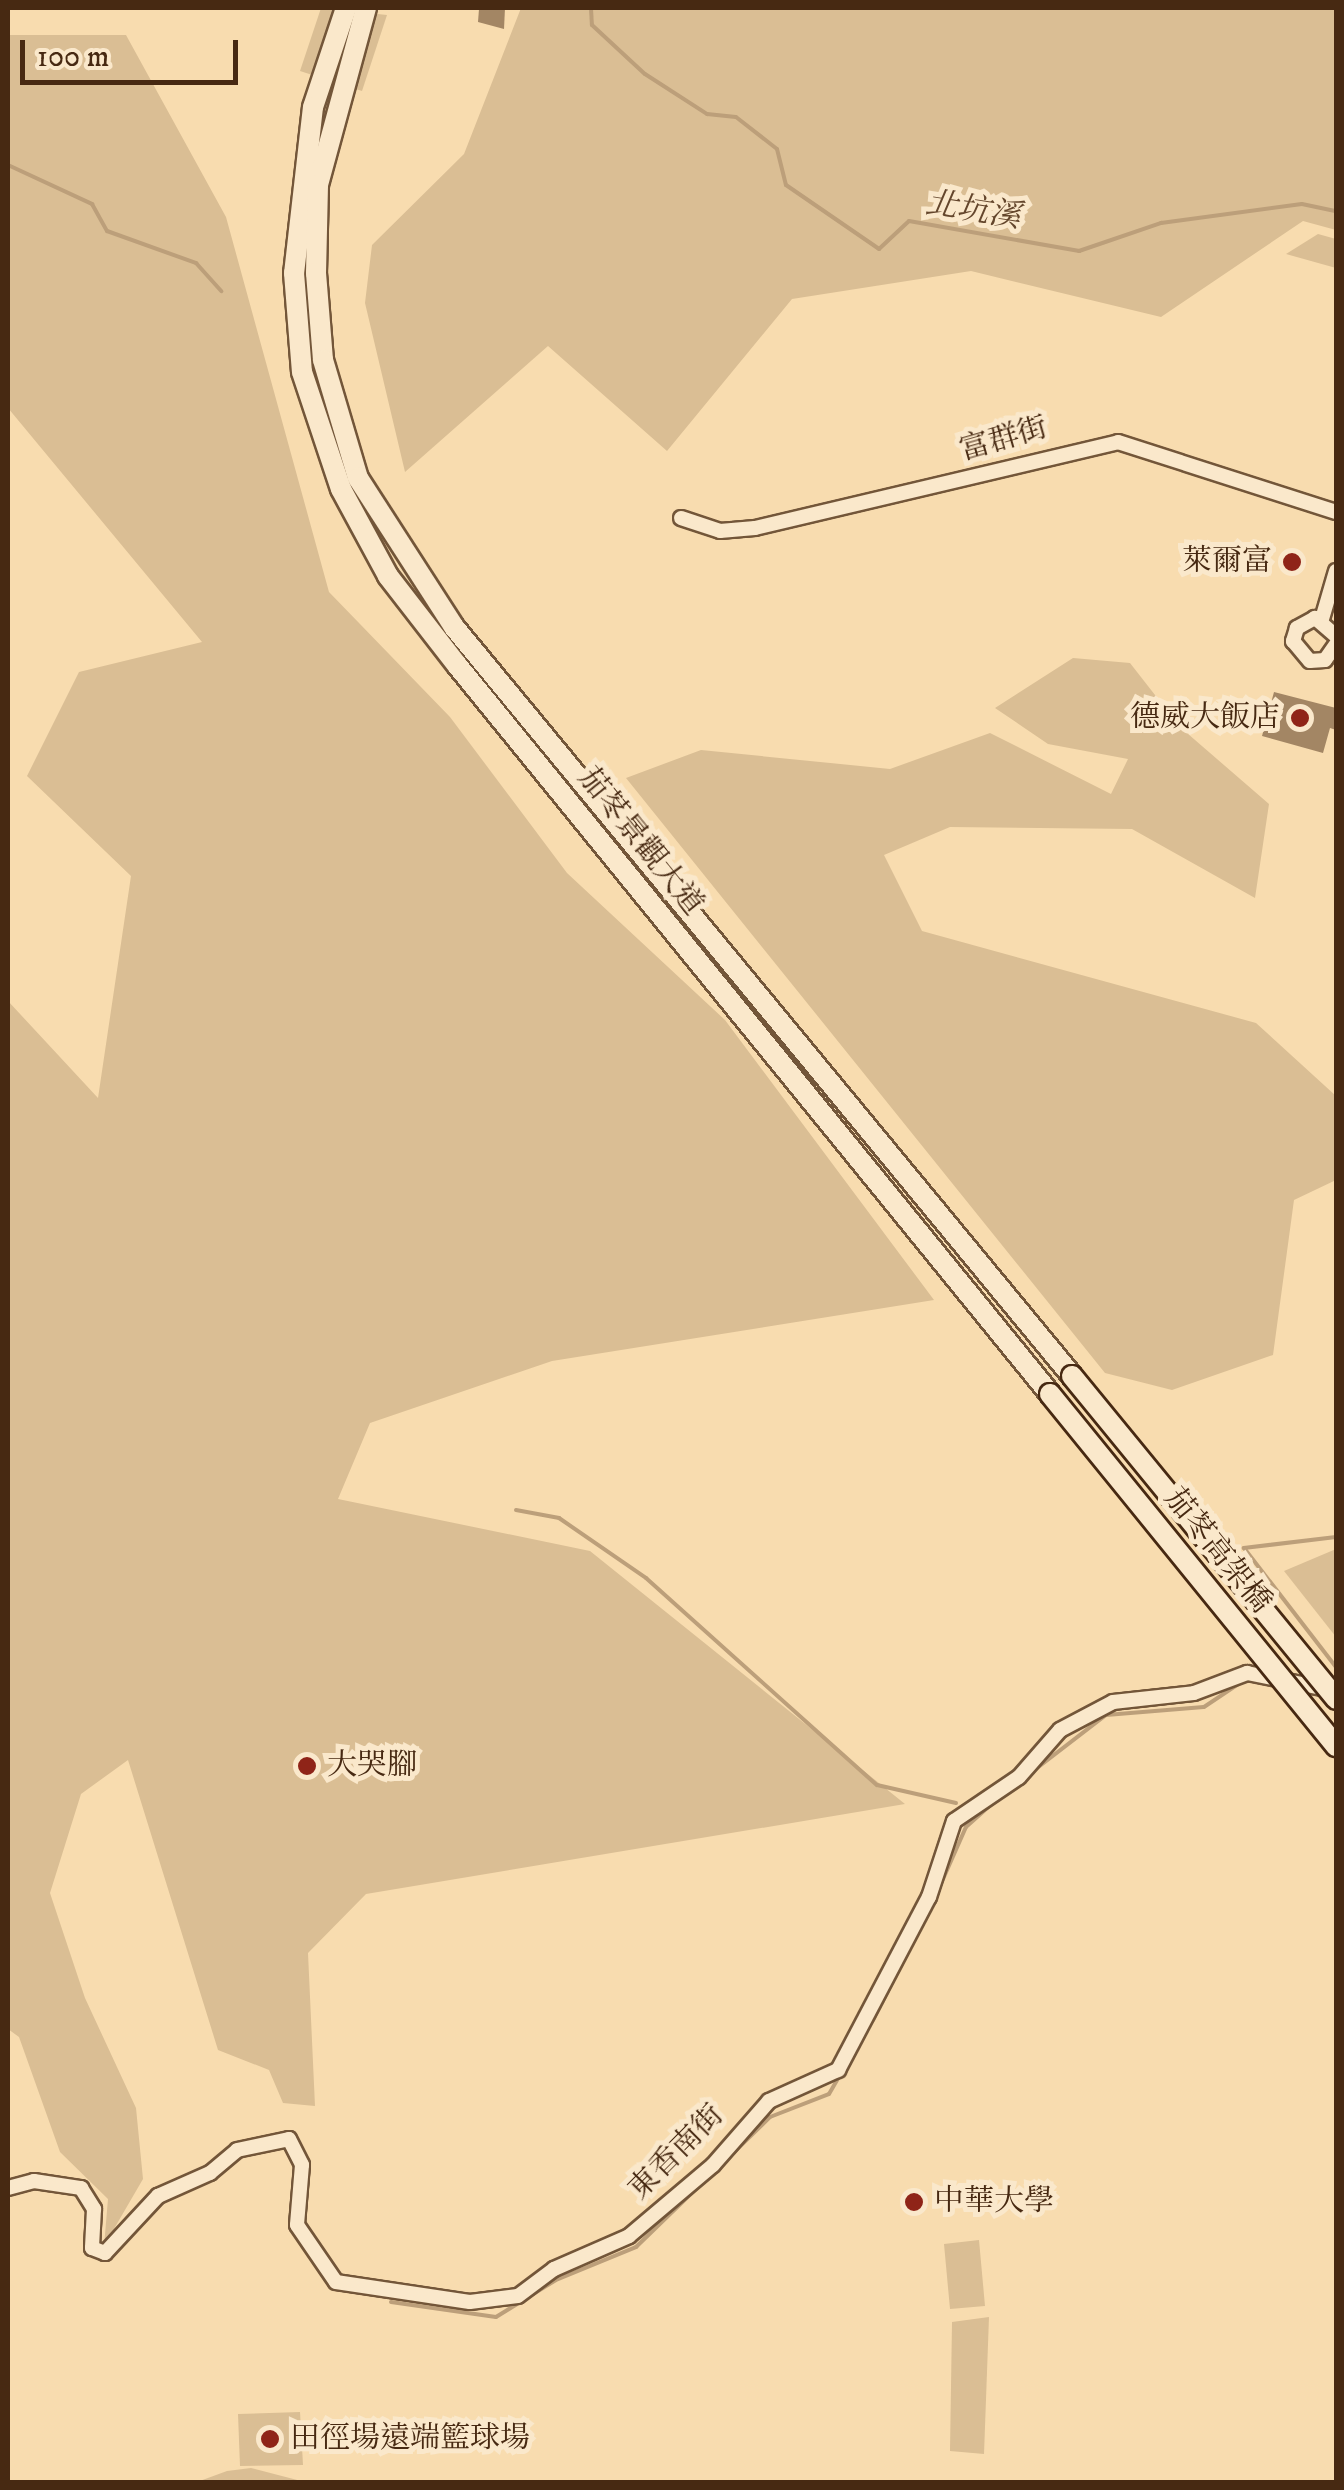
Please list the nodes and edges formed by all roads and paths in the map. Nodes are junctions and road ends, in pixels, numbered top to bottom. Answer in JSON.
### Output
{"nodes":[{"id":1,"x":346,"y":8,"type":"edge"},
{"id":2,"x":366,"y":8,"type":"edge"},
{"id":3,"x":305,"y":273,"type":"junction"},
{"id":4,"x":1336,"y":512,"type":"edge"},
{"id":5,"x":681,"y":518,"type":"dead end"},
{"id":6,"x":1336,"y":571,"type":"edge"},
{"id":7,"x":1322,"y":619,"type":"junction"},
{"id":8,"x":1336,"y":636,"type":"edge"},
{"id":9,"x":1336,"y":644,"type":"edge"},
{"id":10,"x":1072,"y":1376,"type":"joint"},
{"id":11,"x":1050,"y":1394,"type":"joint"},
{"id":12,"x":1336,"y":1690,"type":"edge"},
{"id":13,"x":1336,"y":1699,"type":"edge"},
{"id":14,"x":1336,"y":1746,"type":"edge"},
{"id":15,"x":8,"y":2188,"type":"edge"}],
"edges":[{"from":1,"to":3,"type":"street"},
{"from":2,"to":3,"type":"street"},
{"from":3,"to":10,"type":"street","name":"茄苳景觀大道"},
{"from":3,"to":11,"type":"street","name":"茄苳景觀大道"},
{"from":4,"to":5,"type":"street","name":"富群街"},
{"from":6,"to":7,"type":"street"},
{"from":7,"to":8,"type":"street"},
{"from":7,"to":9,"type":"street"},
{"from":10,"to":13,"type":"street","name":"茄苳高架橋","bridge":true},
{"from":11,"to":14,"type":"street","name":"茄苳高架橋","bridge":true},
{"from":12,"to":15,"type":"street","name":"東香南街"}]}
